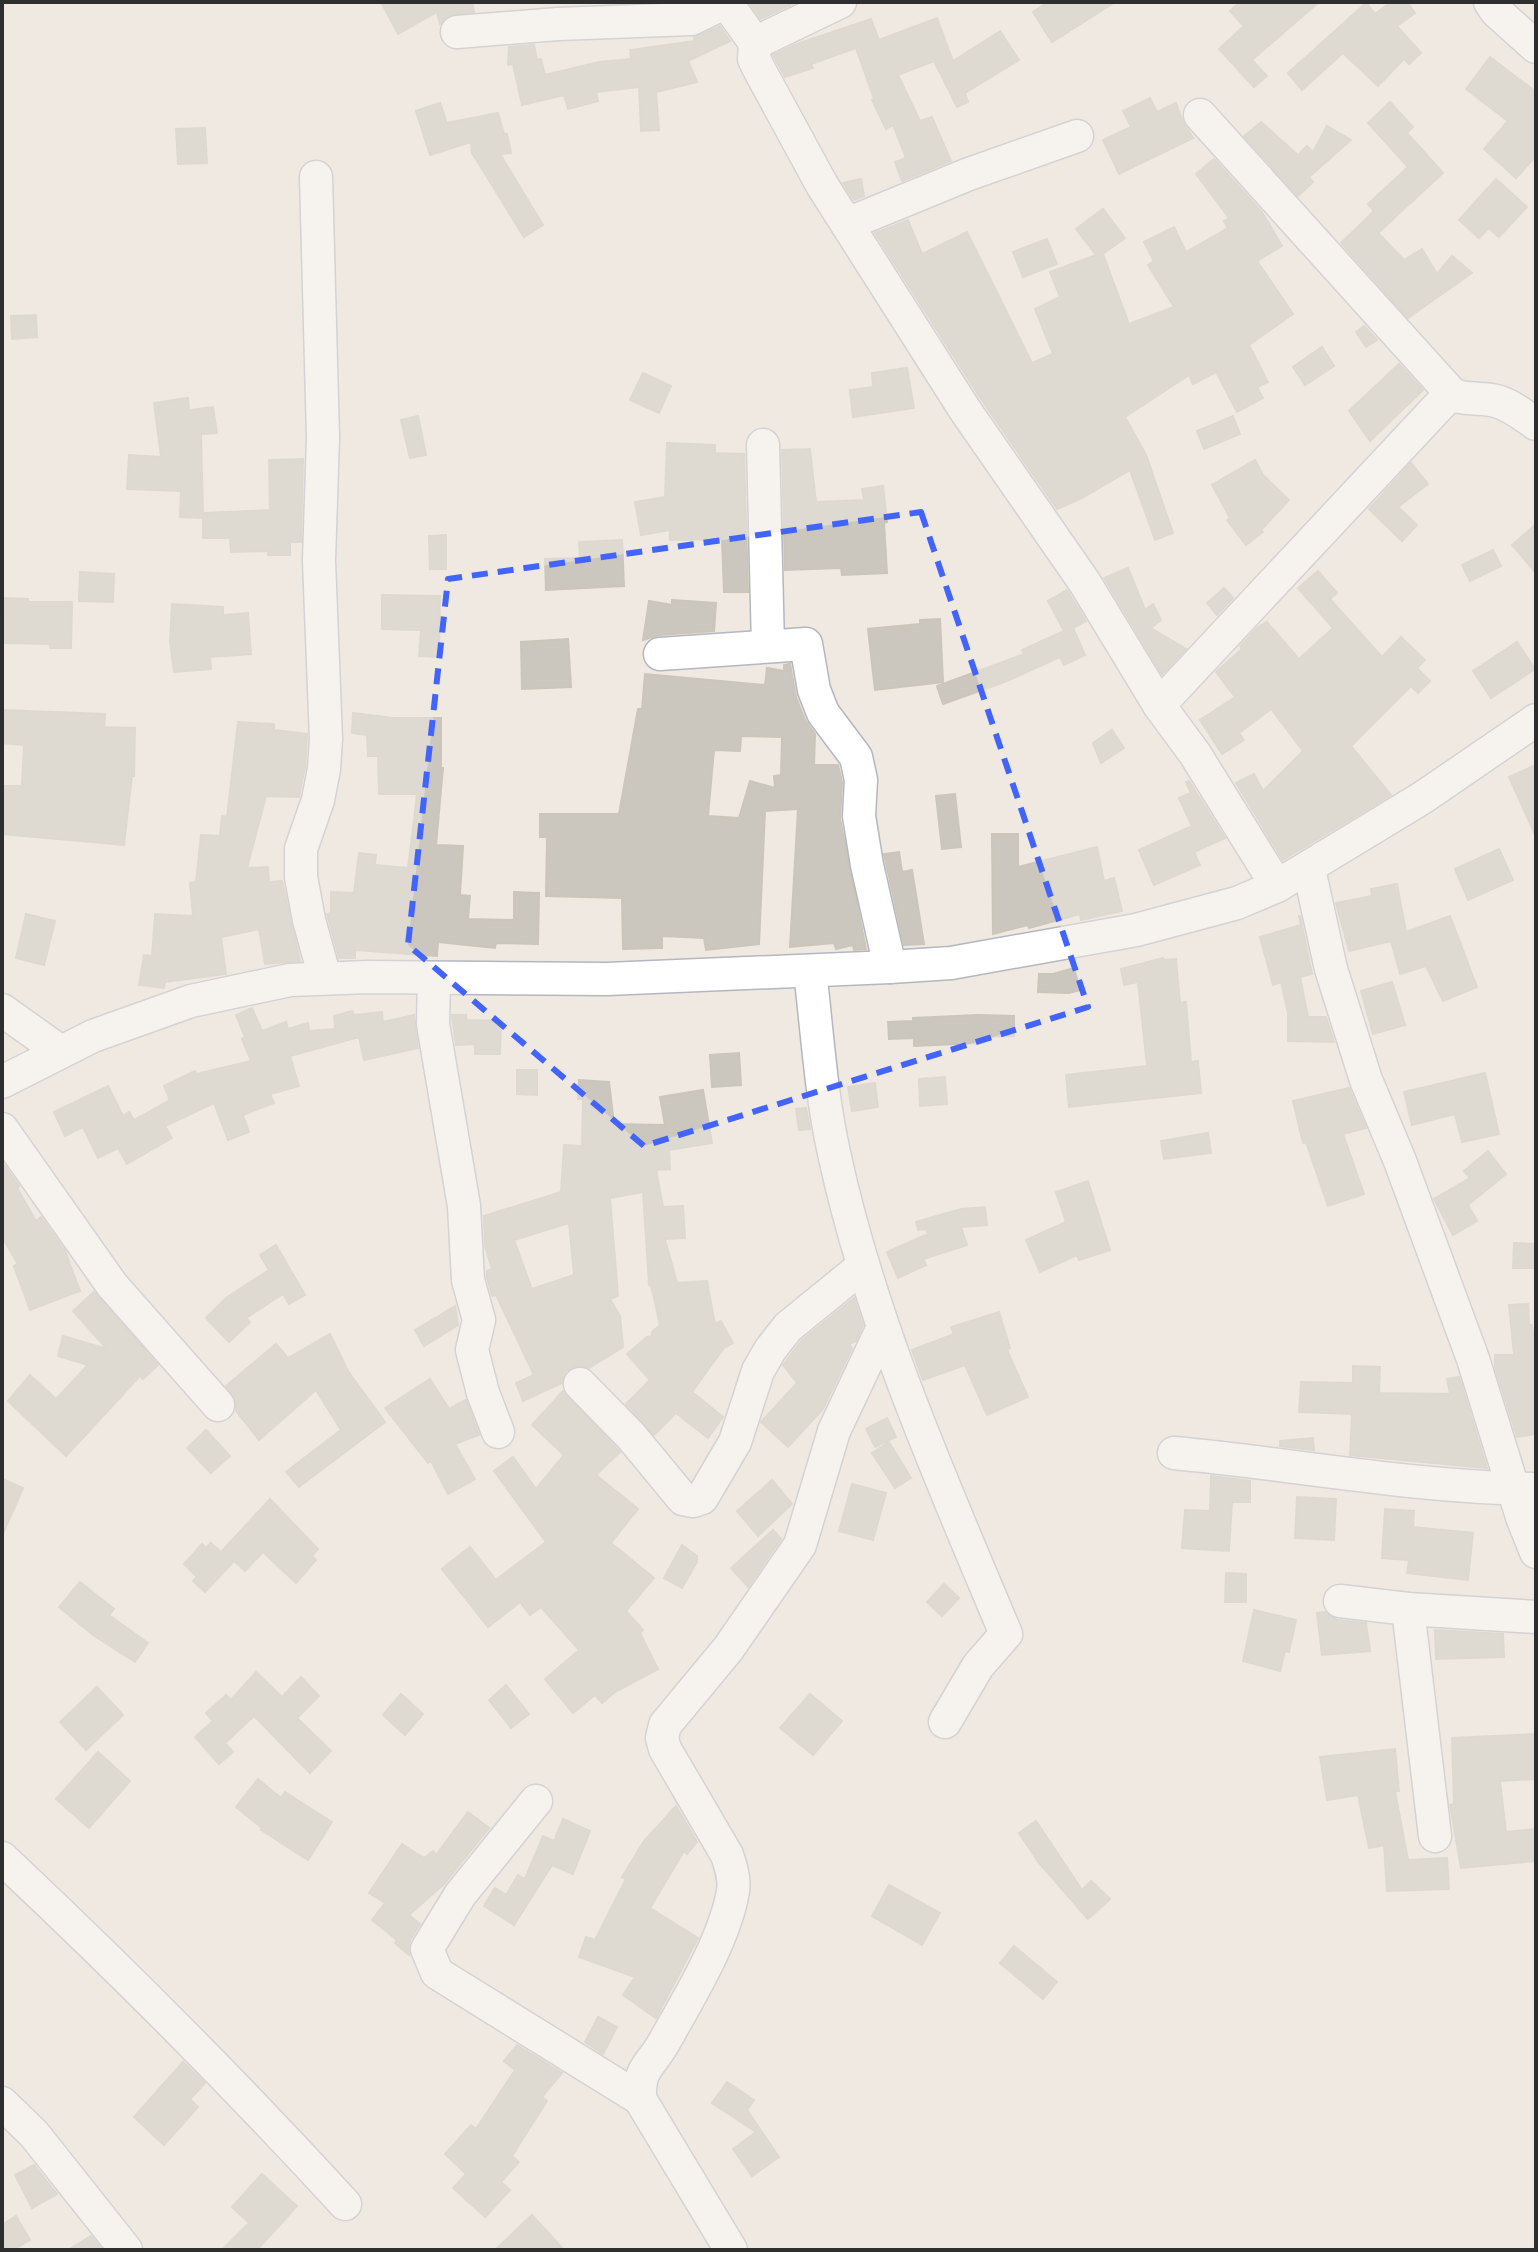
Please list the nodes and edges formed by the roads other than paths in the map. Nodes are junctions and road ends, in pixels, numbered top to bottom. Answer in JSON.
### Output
{"nodes":[{"id":1,"x":840,"y":2,"type":"edge"},
{"id":2,"x":1490,"y":2,"type":"edge"},
{"id":3,"x":457,"y":32,"type":"dead end"},
{"id":4,"x":755,"y":43,"type":"junction"},
{"id":5,"x":1536,"y":47,"type":"edge"},
{"id":6,"x":1200,"y":115,"type":"dead end"},
{"id":7,"x":1077,"y":136,"type":"dead end"},
{"id":8,"x":316,"y":177,"type":"dead end"},
{"id":9,"x":847,"y":224,"type":"junction"},
{"id":10,"x":1451,"y":393,"type":"junction"},
{"id":11,"x":1536,"y":424,"type":"edge"},
{"id":12,"x":763,"y":445,"type":"dead end"},
{"id":13,"x":768,"y":646,"type":"junction"},
{"id":14,"x":660,"y":654,"type":"dead end"},
{"id":15,"x":1159,"y":705,"type":"junction"},
{"id":16,"x":1536,"y":720,"type":"edge"},
{"id":17,"x":1309,"y":869,"type":"junction"},
{"id":18,"x":1277,"y":886,"type":"junction"},
{"id":19,"x":890,"y":967,"type":"junction"},
{"id":20,"x":810,"y":971,"type":"junction"},
{"id":21,"x":325,"y":978,"type":"junction"},
{"id":22,"x":434,"y":978,"type":"junction"},
{"id":23,"x":2,"y":1010,"type":"edge"},
{"id":24,"x":61,"y":1052,"type":"junction"},
{"id":25,"x":2,"y":1082,"type":"edge"},
{"id":26,"x":2,"y":1129,"type":"edge"},
{"id":27,"x":863,"y":1266,"type":"junction"},
{"id":28,"x":883,"y":1327,"type":"junction"},
{"id":29,"x":580,"y":1384,"type":"dead end"},
{"id":30,"x":218,"y":1405,"type":"dead end"},
{"id":31,"x":498,"y":1432,"type":"dead end"},
{"id":32,"x":1174,"y":1453,"type":"dead end"},
{"id":33,"x":1524,"y":1488,"type":"edge"},
{"id":34,"x":1536,"y":1552,"type":"edge"},
{"id":35,"x":1340,"y":1601,"type":"dead end"},
{"id":36,"x":1408,"y":1609,"type":"junction"},
{"id":37,"x":1536,"y":1617,"type":"edge"},
{"id":38,"x":945,"y":1722,"type":"dead end"},
{"id":39,"x":536,"y":1801,"type":"dead end"},
{"id":40,"x":1435,"y":1836,"type":"dead end"},
{"id":41,"x":2,"y":1858,"type":"edge"},
{"id":42,"x":640,"y":2099,"type":"junction"},
{"id":43,"x":2,"y":2103,"type":"edge"},
{"id":44,"x":345,"y":2204,"type":"dead end"},
{"id":45,"x":126,"y":2250,"type":"edge"},
{"id":46,"x":731,"y":2250,"type":"edge"}],
"edges":[{"from":1,"to":4,"type":"street"},
{"from":2,"to":5,"type":"street"},
{"from":3,"to":4,"type":"street"},
{"from":4,"to":9,"type":"street"},
{"from":6,"to":10,"type":"street"},
{"from":7,"to":9,"type":"street"},
{"from":8,"to":21,"type":"street"},
{"from":9,"to":15,"type":"street"},
{"from":10,"to":11,"type":"street"},
{"from":10,"to":15,"type":"street"},
{"from":12,"to":13,"type":"street"},
{"from":13,"to":14,"type":"street"},
{"from":13,"to":19,"type":"street"},
{"from":15,"to":18,"type":"street"},
{"from":16,"to":17,"type":"street"},
{"from":17,"to":18,"type":"street"},
{"from":17,"to":33,"type":"street"},
{"from":18,"to":19,"type":"street"},
{"from":19,"to":20,"type":"street"},
{"from":20,"to":22,"type":"street"},
{"from":20,"to":27,"type":"street"},
{"from":21,"to":22,"type":"street"},
{"from":21,"to":24,"type":"street"},
{"from":22,"to":31,"type":"street"},
{"from":23,"to":24,"type":"street"},
{"from":24,"to":25,"type":"street"},
{"from":26,"to":30,"type":"street"},
{"from":27,"to":28,"type":"street"},
{"from":27,"to":29,"type":"street"},
{"from":28,"to":38,"type":"street"},
{"from":28,"to":42,"type":"street"},
{"from":32,"to":33,"type":"street"},
{"from":33,"to":34,"type":"street"},
{"from":35,"to":36,"type":"street"},
{"from":36,"to":37,"type":"street"},
{"from":36,"to":40,"type":"street"},
{"from":39,"to":42,"type":"street"},
{"from":41,"to":44,"type":"street"},
{"from":42,"to":46,"type":"street"},
{"from":43,"to":45,"type":"street"}]}
